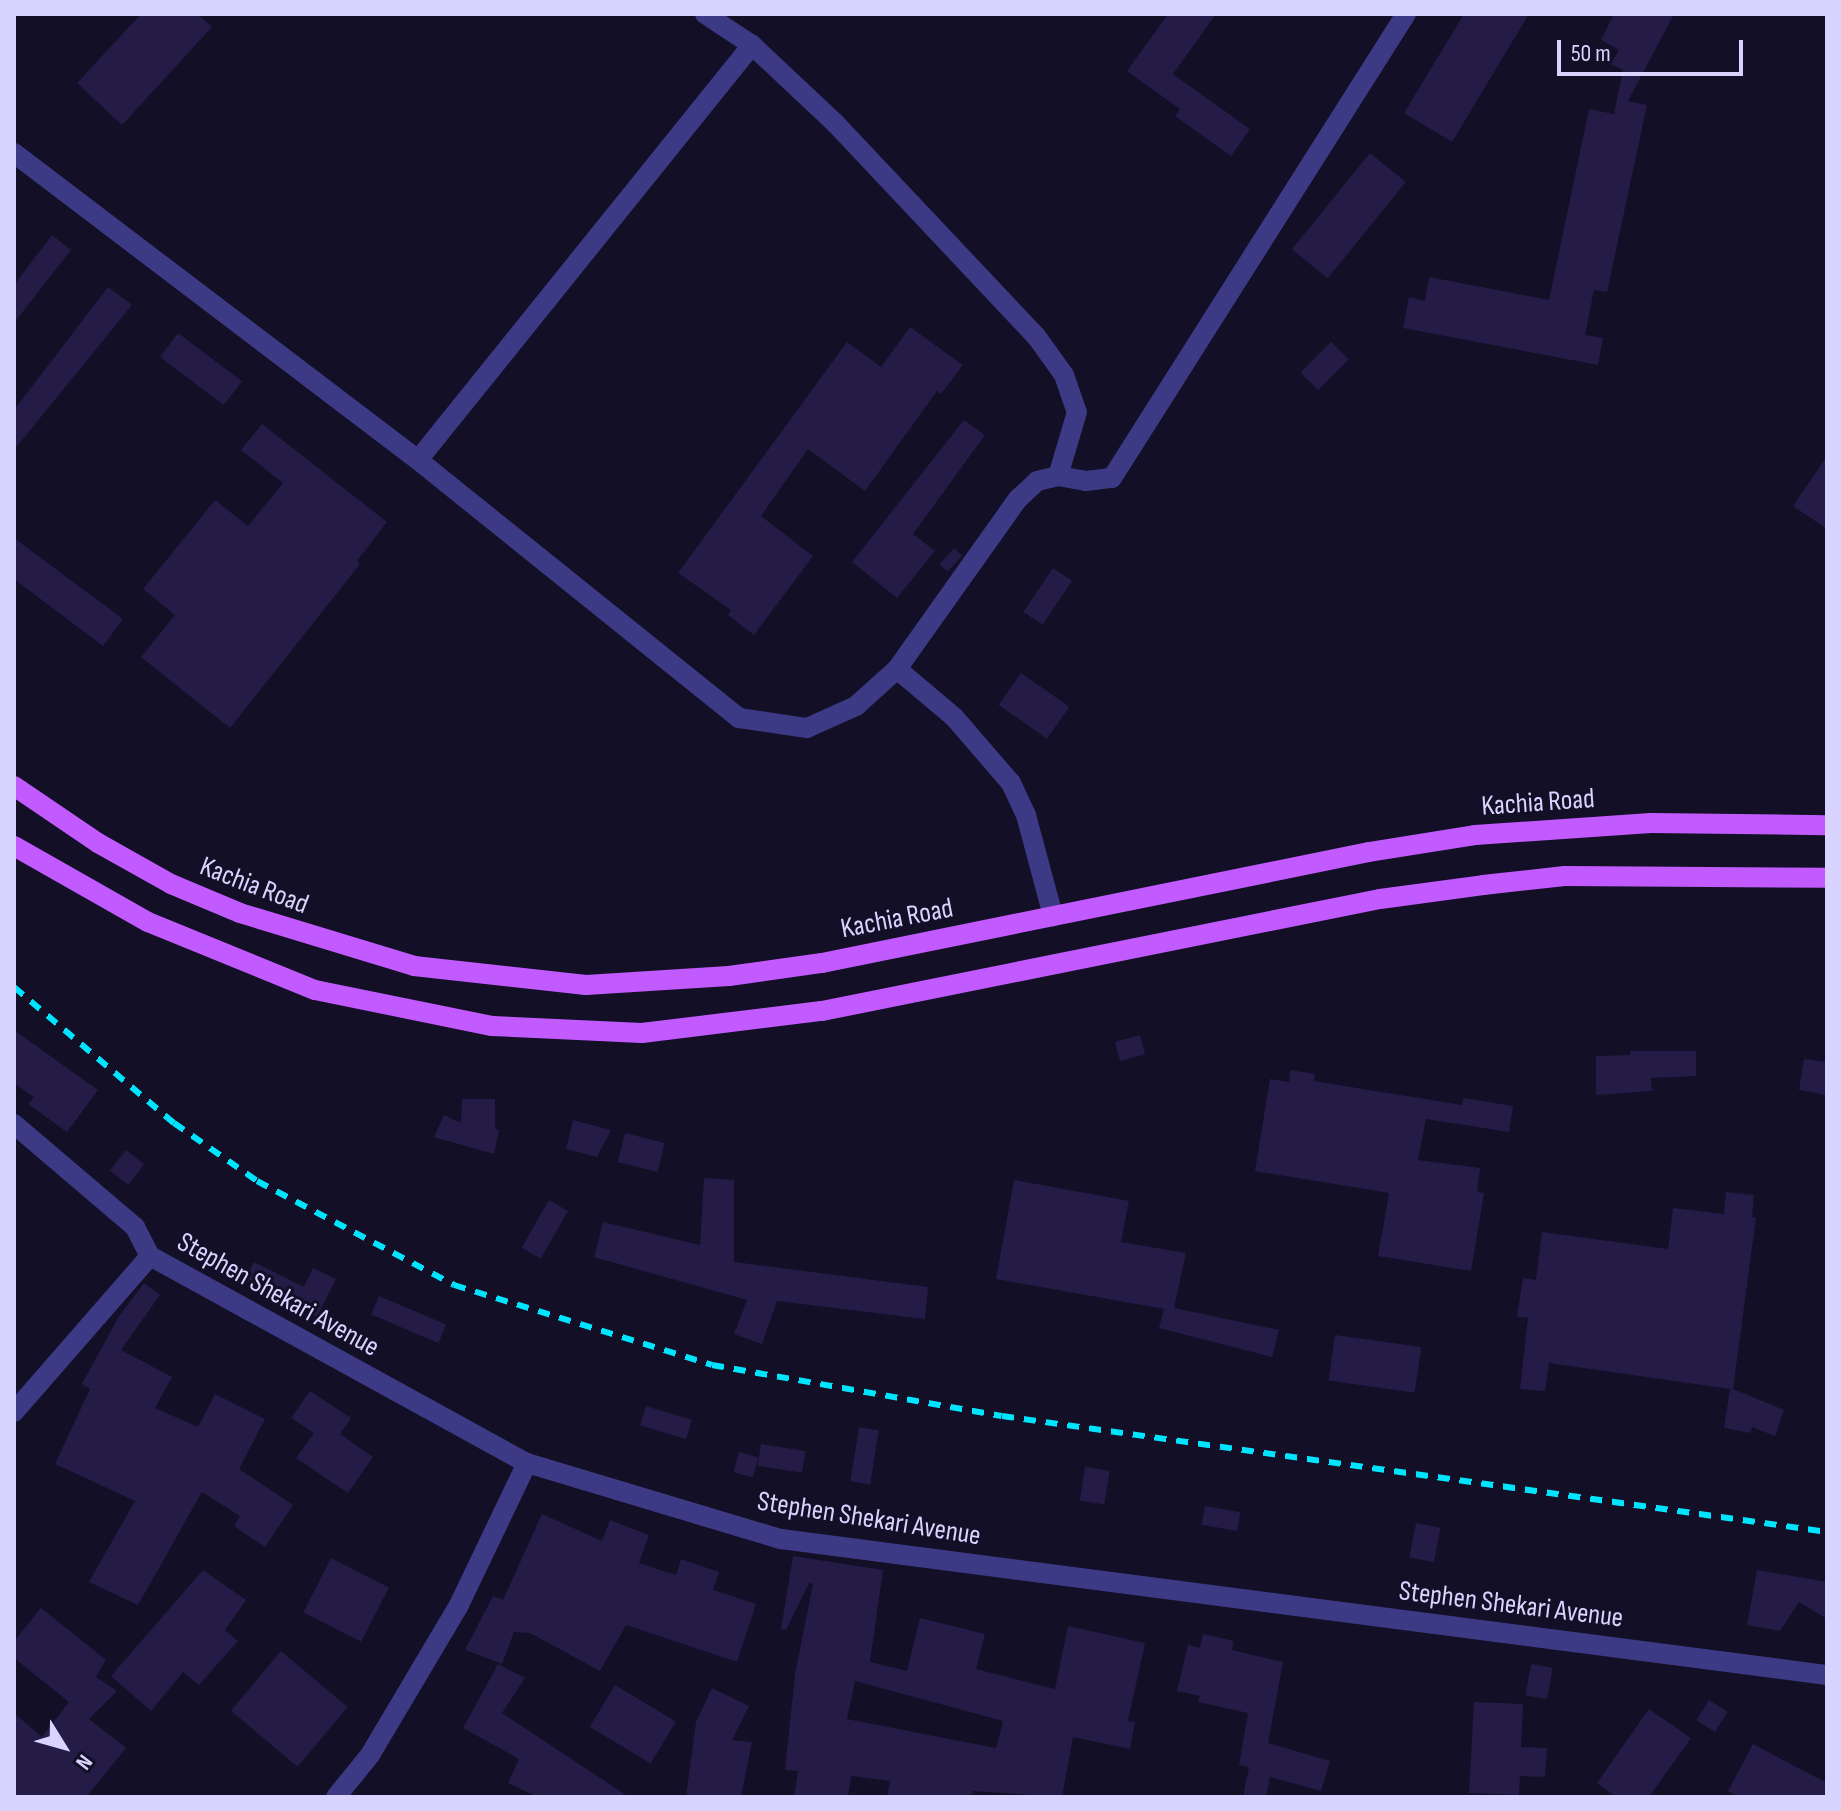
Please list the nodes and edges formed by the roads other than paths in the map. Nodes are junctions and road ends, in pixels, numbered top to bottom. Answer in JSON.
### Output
{"nodes":[{"id":1,"x":705,"y":14,"type":"edge"},
{"id":2,"x":1406,"y":14,"type":"edge"},
{"id":3,"x":752,"y":45,"type":"junction"},
{"id":4,"x":14,"y":153,"type":"edge"},
{"id":5,"x":418,"y":460,"type":"junction"},
{"id":6,"x":1058,"y":476,"type":"junction"},
{"id":7,"x":897,"y":669,"type":"junction"},
{"id":8,"x":14,"y":786,"type":"edge"},
{"id":9,"x":1827,"y":825,"type":"edge"},
{"id":10,"x":14,"y":846,"type":"edge"},
{"id":11,"x":1827,"y":878,"type":"edge"},
{"id":12,"x":1053,"y":916,"type":"junction"},
{"id":13,"x":14,"y":1124,"type":"edge"},
{"id":14,"x":150,"y":1256,"type":"junction"},
{"id":15,"x":14,"y":1412,"type":"edge"},
{"id":16,"x":527,"y":1463,"type":"junction"},
{"id":17,"x":1827,"y":1675,"type":"edge"},
{"id":18,"x":336,"y":1797,"type":"edge"}],
"edges":[{"from":1,"to":3,"type":"street"},
{"from":2,"to":6,"type":"street"},
{"from":3,"to":5,"type":"street"},
{"from":3,"to":6,"type":"street"},
{"from":4,"to":5,"type":"street"},
{"from":5,"to":7,"type":"street"},
{"from":6,"to":7,"type":"street"},
{"from":7,"to":12,"type":"street"},
{"from":8,"to":12,"type":"main road","name":"Kachia Road"},
{"from":9,"to":12,"type":"main road","name":"Kachia Road"},
{"from":10,"to":11,"type":"main road"},
{"from":13,"to":14,"type":"street","name":"Stephen Shekari Avenue"},
{"from":14,"to":15,"type":"street"},
{"from":14,"to":16,"type":"street","name":"Stephen Shekari Avenue"},
{"from":16,"to":17,"type":"street","name":"Stephen Shekari Avenue"},
{"from":16,"to":18,"type":"street"}]}
